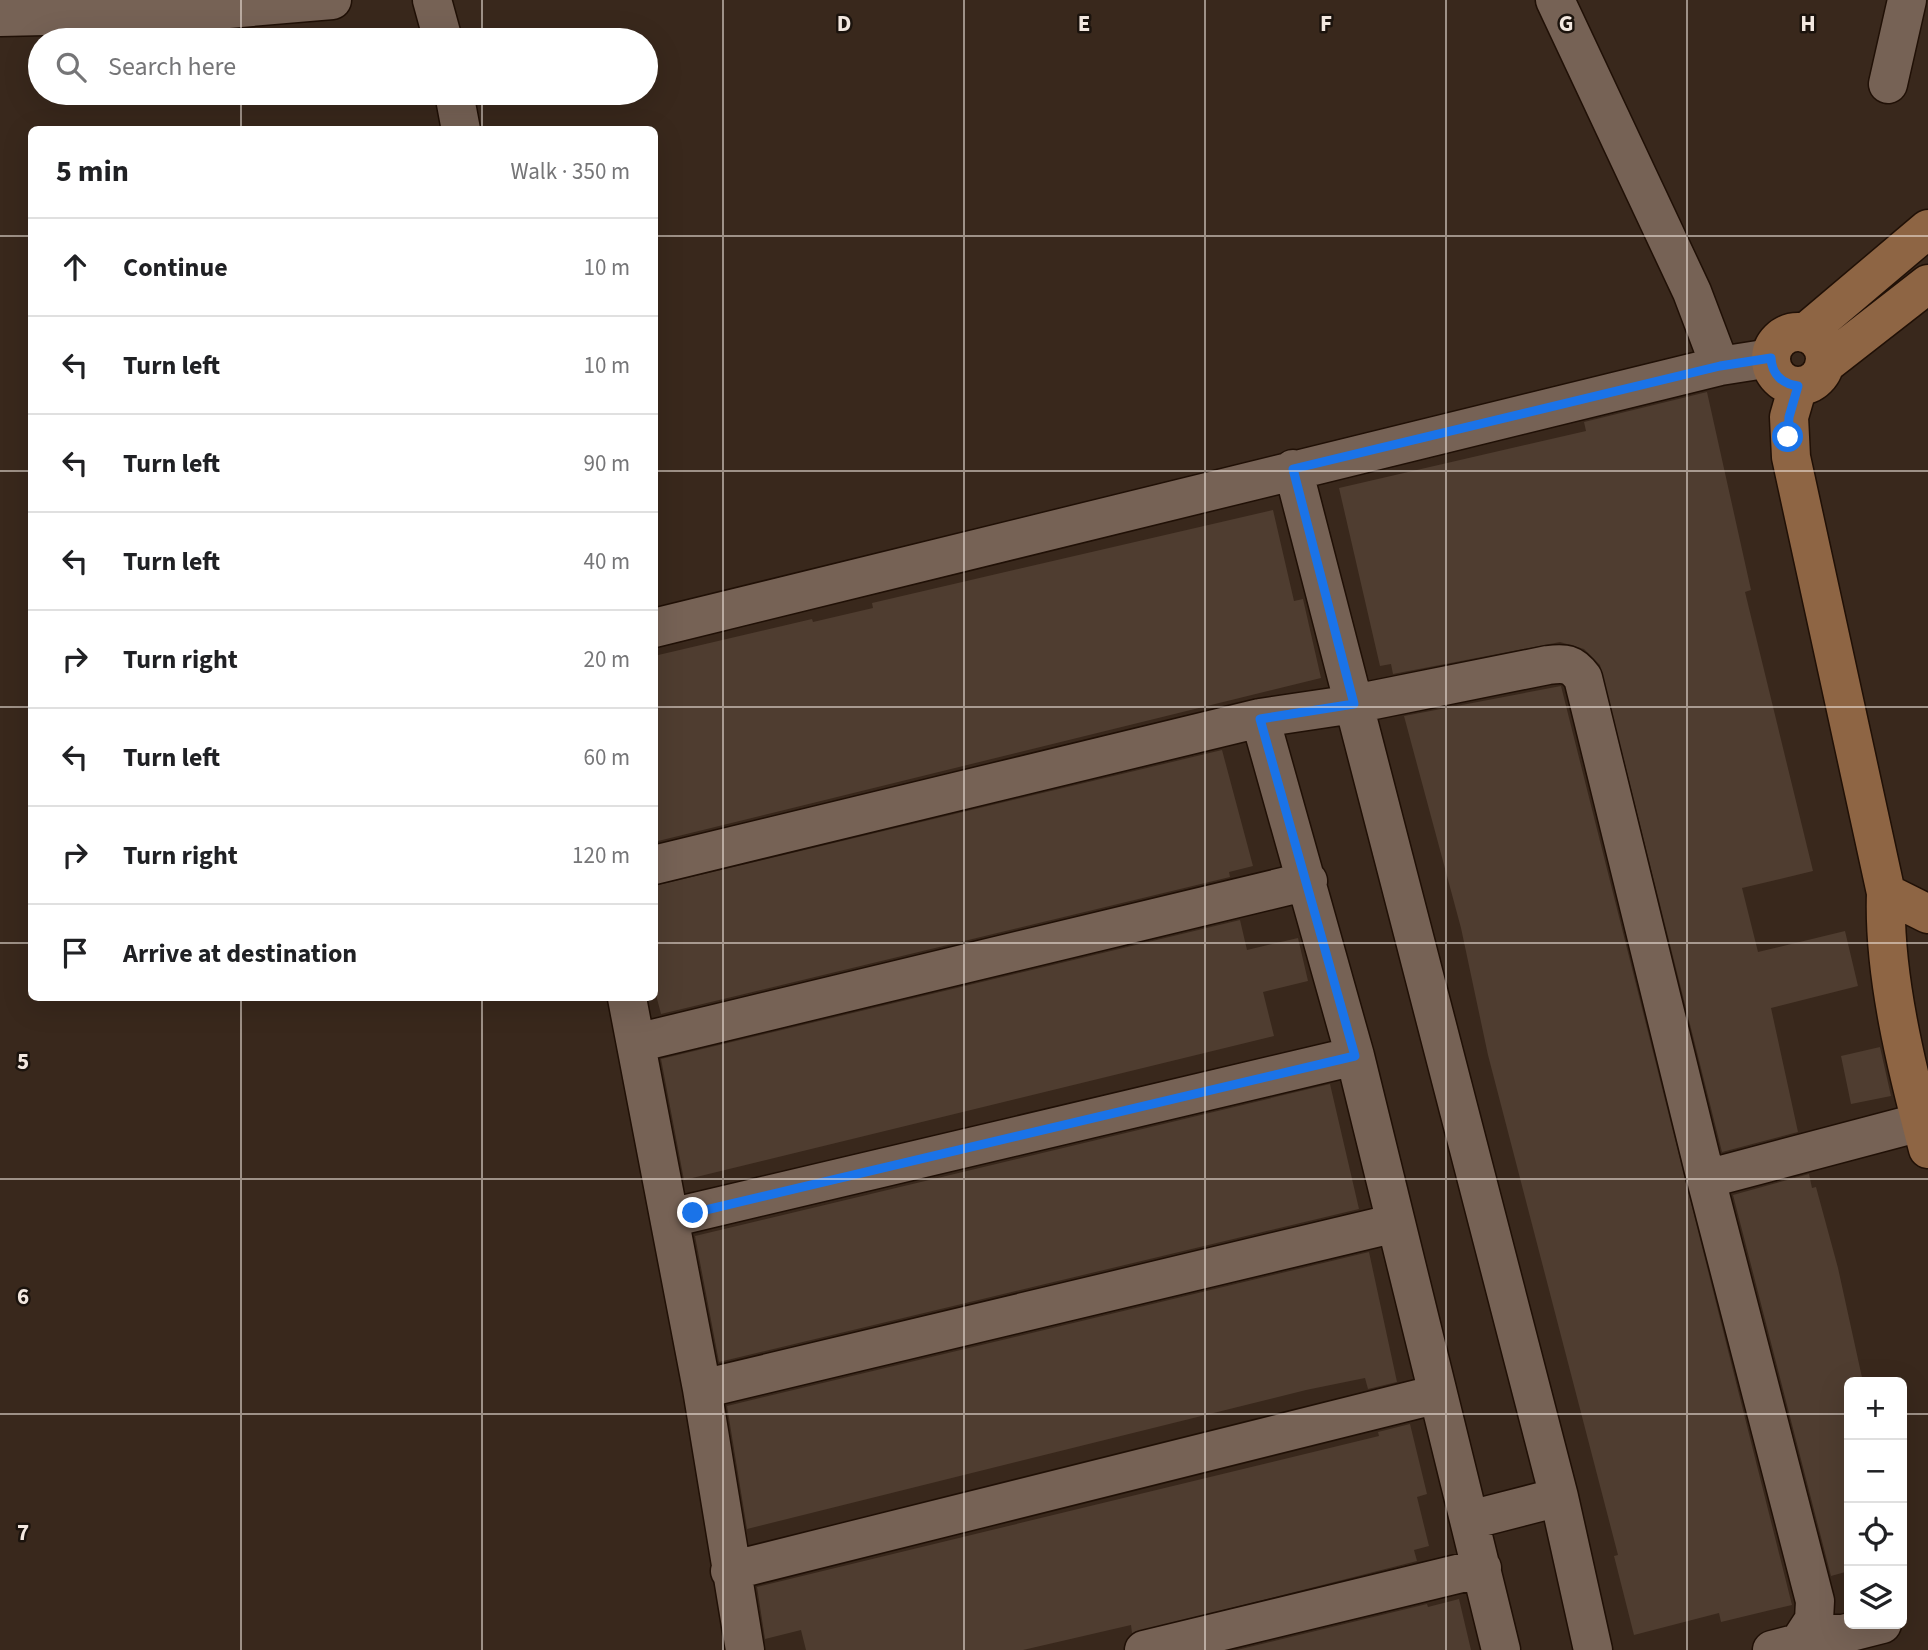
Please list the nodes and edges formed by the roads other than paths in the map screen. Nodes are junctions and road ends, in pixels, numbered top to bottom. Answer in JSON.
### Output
{"nodes":[{"id":1,"x":332,"y":0,"type":"edge"},
{"id":2,"x":432,"y":0,"type":"edge"},
{"id":3,"x":1555,"y":0,"type":"edge"},
{"id":4,"x":1907,"y":0,"type":"edge"},
{"id":5,"x":0,"y":17,"type":"edge"},
{"id":6,"x":440,"y":28,"type":"edge"},
{"id":7,"x":1888,"y":84,"type":"dead end"},
{"id":8,"x":456,"y":105,"type":"edge"},
{"id":9,"x":460,"y":126,"type":"edge"},
{"id":10,"x":1928,"y":229,"type":"edge"},
{"id":11,"x":1928,"y":284,"type":"edge"},
{"id":12,"x":1805,"y":333,"type":"junction"},
{"id":13,"x":1771,"y":358,"type":"junction"},
{"id":14,"x":1720,"y":366,"type":"junction"},
{"id":15,"x":1811,"y":375,"type":"junction"},
{"id":16,"x":1293,"y":469,"type":"junction"},
{"id":17,"x":658,"y":627,"type":"edge"},
{"id":18,"x":1354,"y":704,"type":"junction"},
{"id":19,"x":1260,"y":719,"type":"junction"},
{"id":20,"x":658,"y":863,"type":"edge"},
{"id":21,"x":1308,"y":881,"type":"junction"},
{"id":22,"x":1886,"y":893,"type":"junction"},
{"id":23,"x":1928,"y":914,"type":"edge"},
{"id":24,"x":628,"y":1001,"type":"edge"},
{"id":25,"x":636,"y":1043,"type":"junction"},
{"id":26,"x":1355,"y":1056,"type":"junction"},
{"id":27,"x":1924,"y":1135,"type":"edge"},
{"id":28,"x":1706,"y":1180,"type":"junction"},
{"id":29,"x":670,"y":1219,"type":"junction"},
{"id":30,"x":1396,"y":1223,"type":"junction"},
{"id":31,"x":702,"y":1389,"type":"junction"},
{"id":32,"x":1438,"y":1394,"type":"junction"},
{"id":33,"x":1559,"y":1497,"type":"junction"},
{"id":34,"x":1470,"y":1520,"type":"junction"},
{"id":35,"x":1482,"y":1568,"type":"junction"},
{"id":36,"x":730,"y":1571,"type":"junction"},
{"id":37,"x":1863,"y":1629,"type":"edge"},
{"id":38,"x":1807,"y":1634,"type":"junction"},
{"id":39,"x":745,"y":1650,"type":"edge"},
{"id":40,"x":1144,"y":1650,"type":"edge"},
{"id":41,"x":1501,"y":1650,"type":"edge"},
{"id":42,"x":1593,"y":1650,"type":"edge"},
{"id":43,"x":1772,"y":1650,"type":"edge"}],
"edges":[{"from":1,"to":5,"type":"street"},
{"from":2,"to":6,"type":"street"},
{"from":3,"to":14,"type":"street"},
{"from":4,"to":7,"type":"street"},
{"from":8,"to":9,"type":"street"},
{"from":10,"to":12,"type":"street"},
{"from":11,"to":15,"type":"street"},
{"from":12,"to":13,"type":"street"},
{"from":12,"to":15,"type":"street"},
{"from":13,"to":14,"type":"street"},
{"from":13,"to":15,"type":"street"},
{"from":14,"to":16,"type":"street"},
{"from":15,"to":22,"type":"street"},
{"from":16,"to":17,"type":"street"},
{"from":16,"to":18,"type":"street"},
{"from":18,"to":19,"type":"street"},
{"from":18,"to":28,"type":"street"},
{"from":18,"to":33,"type":"street"},
{"from":19,"to":20,"type":"street"},
{"from":19,"to":21,"type":"street"},
{"from":21,"to":25,"type":"street"},
{"from":21,"to":26,"type":"street"},
{"from":22,"to":23,"type":"street"},
{"from":22,"to":27,"type":"street"},
{"from":24,"to":25,"type":"street"},
{"from":25,"to":29,"type":"street"},
{"from":26,"to":29,"type":"street"},
{"from":26,"to":30,"type":"street"},
{"from":27,"to":28,"type":"street"},
{"from":28,"to":38,"type":"street"},
{"from":29,"to":31,"type":"street"},
{"from":30,"to":31,"type":"street"},
{"from":30,"to":32,"type":"street"},
{"from":31,"to":36,"type":"street"},
{"from":32,"to":34,"type":"street"},
{"from":32,"to":36,"type":"street"},
{"from":33,"to":34,"type":"street"},
{"from":33,"to":42,"type":"street"},
{"from":34,"to":35,"type":"street"},
{"from":35,"to":40,"type":"street"},
{"from":35,"to":41,"type":"street"},
{"from":36,"to":39,"type":"street"},
{"from":37,"to":38,"type":"street"},
{"from":38,"to":43,"type":"street"}]}
